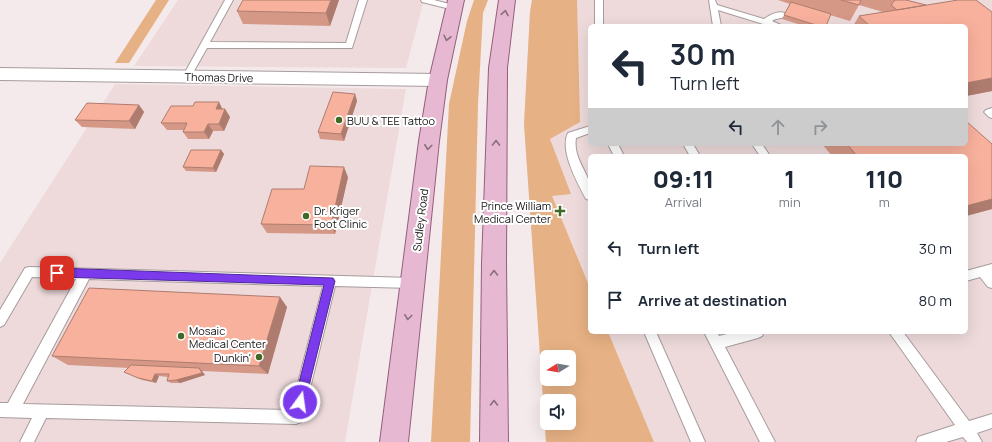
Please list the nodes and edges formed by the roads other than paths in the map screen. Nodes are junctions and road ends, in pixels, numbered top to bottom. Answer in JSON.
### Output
{"nodes":[{"id":1,"x":229,"y":0,"type":"edge"},
{"id":2,"x":363,"y":0,"type":"edge"},
{"id":3,"x":425,"y":0,"type":"edge"},
{"id":4,"x":507,"y":0,"type":"edge"},
{"id":5,"x":599,"y":0,"type":"edge"},
{"id":6,"x":712,"y":3,"type":"edge"},
{"id":7,"x":455,"y":4,"type":"edge"},
{"id":8,"x":785,"y":14,"type":"edge"},
{"id":9,"x":765,"y":22,"type":"junction"},
{"id":10,"x":599,"y":24,"type":"edge"},
{"id":11,"x":717,"y":24,"type":"edge"},
{"id":12,"x":772,"y":24,"type":"edge"},
{"id":13,"x":204,"y":44,"type":"junction"},
{"id":14,"x":0,"y":74,"type":"edge"},
{"id":15,"x":187,"y":76,"type":"junction"},
{"id":16,"x":438,"y":80,"type":"junction"},
{"id":17,"x":992,"y":111,"type":"edge"},
{"id":18,"x":992,"y":115,"type":"edge"},
{"id":19,"x":588,"y":130,"type":"edge"},
{"id":20,"x":588,"y":191,"type":"edge"},
{"id":21,"x":987,"y":271,"type":"edge"},
{"id":22,"x":85,"y":274,"type":"junction"},
{"id":23,"x":968,"y":276,"type":"edge"},
{"id":24,"x":330,"y":281,"type":"junction"},
{"id":25,"x":412,"y":283,"type":"junction"},
{"id":26,"x":992,"y":283,"type":"edge"},
{"id":27,"x":0,"y":321,"type":"edge"},
{"id":28,"x":651,"y":334,"type":"edge"},
{"id":29,"x":743,"y":334,"type":"edge"},
{"id":30,"x":896,"y":334,"type":"edge"},
{"id":31,"x":713,"y":338,"type":"edge"},
{"id":32,"x":6,"y":410,"type":"edge"},
{"id":33,"x":42,"y":411,"type":"junction"},
{"id":34,"x":992,"y":421,"type":"edge"},
{"id":35,"x":966,"y":429,"type":"junction"},
{"id":36,"x":27,"y":442,"type":"edge"},
{"id":37,"x":394,"y":442,"type":"edge"},
{"id":38,"x":494,"y":442,"type":"edge"},
{"id":39,"x":698,"y":442,"type":"edge"},
{"id":40,"x":768,"y":442,"type":"edge"},
{"id":41,"x":923,"y":442,"type":"edge"},
{"id":42,"x":976,"y":442,"type":"edge"}],
"edges":[{"from":1,"to":13,"type":"lane"},
{"from":2,"to":13,"type":"lane"},
{"from":3,"to":7,"type":"lane"},
{"from":38,"to":4,"type":"main road","one_way":true},
{"from":5,"to":10,"type":"lane"},
{"from":6,"to":9,"type":"lane"},
{"from":6,"to":11,"type":"lane"},
{"from":7,"to":16,"type":"main road","name":"Sudley Road","one_way":true},
{"from":8,"to":9,"type":"lane"},
{"from":9,"to":12,"type":"lane"},
{"from":13,"to":15,"type":"lane"},
{"from":14,"to":15,"type":"street","name":"Thomas Drive"},
{"from":15,"to":16,"type":"street","name":"Thomas Drive"},
{"from":16,"to":25,"type":"main road","name":"Sudley Road","one_way":true},
{"from":17,"to":18,"type":"lane"},
{"from":19,"to":20,"type":"lane"},
{"from":21,"to":23,"type":"lane"},
{"from":21,"to":26,"type":"lane"},
{"from":22,"to":24,"type":"lane"},
{"from":22,"to":27,"type":"lane"},
{"from":22,"to":32,"type":"lane"},
{"from":24,"to":25,"type":"lane"},
{"from":24,"to":33,"type":"lane"},
{"from":25,"to":37,"type":"main road","name":"Sudley Road","one_way":true},
{"from":28,"to":39,"type":"lane"},
{"from":29,"to":31,"type":"lane"},
{"from":30,"to":35,"type":"lane"},
{"from":31,"to":40,"type":"lane"},
{"from":32,"to":33,"type":"lane"},
{"from":33,"to":36,"type":"lane"},
{"from":34,"to":35,"type":"lane"},
{"from":35,"to":41,"type":"lane"},
{"from":35,"to":42,"type":"lane"}]}
